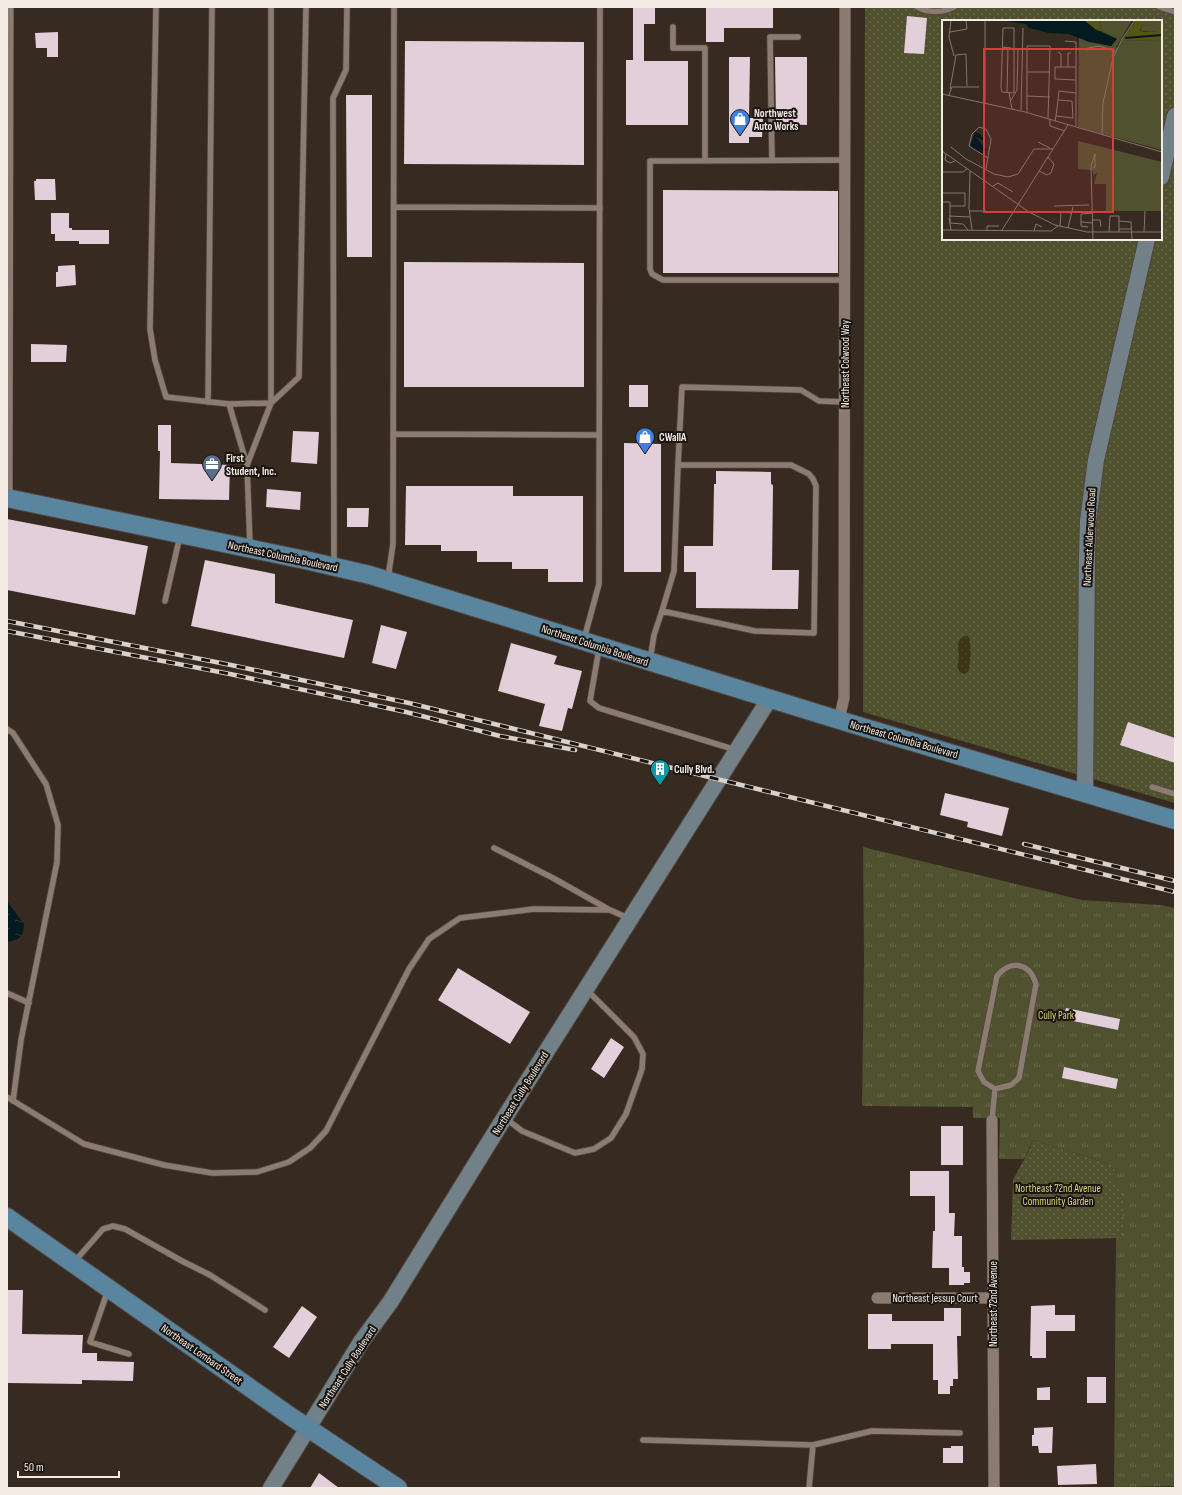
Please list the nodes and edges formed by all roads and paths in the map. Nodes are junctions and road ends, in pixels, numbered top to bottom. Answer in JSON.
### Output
{"nodes":[{"id":1,"x":8,"y":7,"type":"edge"},
{"id":2,"x":156,"y":7,"type":"edge"},
{"id":3,"x":212,"y":7,"type":"edge"},
{"id":4,"x":271,"y":7,"type":"edge"},
{"id":5,"x":306,"y":7,"type":"edge"},
{"id":6,"x":347,"y":7,"type":"edge"},
{"id":7,"x":394,"y":7,"type":"edge"},
{"id":8,"x":600,"y":7,"type":"edge"},
{"id":9,"x":845,"y":7,"type":"edge"},
{"id":10,"x":917,"y":7,"type":"edge"},
{"id":11,"x":954,"y":7,"type":"edge"},
{"id":12,"x":1159,"y":7,"type":"edge"},
{"id":13,"x":1175,"y":12,"type":"edge"},
{"id":14,"x":673,"y":27,"type":"dead end"},
{"id":15,"x":798,"y":37,"type":"dead end"},
{"id":16,"x":1175,"y":116,"type":"edge"},
{"id":17,"x":705,"y":160,"type":"junction"},
{"id":18,"x":772,"y":160,"type":"junction"},
{"id":19,"x":846,"y":160,"type":"junction"},
{"id":20,"x":1162,"y":173,"type":"edge"},
{"id":21,"x":394,"y":207,"type":"junction"},
{"id":22,"x":600,"y":208,"type":"junction"},
{"id":23,"x":1147,"y":240,"type":"edge"},
{"id":24,"x":845,"y":280,"type":"junction"},
{"id":25,"x":208,"y":402,"type":"junction"},
{"id":26,"x":845,"y":402,"type":"junction"},
{"id":27,"x":271,"y":403,"type":"junction"},
{"id":28,"x":229,"y":404,"type":"junction"},
{"id":29,"x":393,"y":434,"type":"junction"},
{"id":30,"x":600,"y":435,"type":"junction"},
{"id":31,"x":246,"y":465,"type":"junction"},
{"id":32,"x":678,"y":465,"type":"junction"},
{"id":33,"x":7,"y":498,"type":"edge"},
{"id":34,"x":180,"y":534,"type":"junction"},
{"id":35,"x":250,"y":548,"type":"junction"},
{"id":36,"x":334,"y":566,"type":"junction"},
{"id":37,"x":388,"y":580,"type":"junction"},
{"id":38,"x":165,"y":601,"type":"dead end"},
{"id":39,"x":662,"y":611,"type":"junction"},
{"id":40,"x":592,"y":644,"type":"junction"},
{"id":41,"x":650,"y":662,"type":"junction"},
{"id":42,"x":770,"y":698,"type":"junction"},
{"id":43,"x":839,"y":720,"type":"junction"},
{"id":44,"x":7,"y":729,"type":"edge"},
{"id":45,"x":737,"y":750,"type":"junction"},
{"id":46,"x":1152,"y":787,"type":"dead end"},
{"id":47,"x":1085,"y":793,"type":"junction"},
{"id":48,"x":1175,"y":794,"type":"edge"},
{"id":49,"x":1175,"y":820,"type":"edge"},
{"id":50,"x":494,"y":848,"type":"dead end"},
{"id":51,"x":610,"y":910,"type":"junction"},
{"id":52,"x":630,"y":919,"type":"junction"},
{"id":53,"x":586,"y":989,"type":"junction"},
{"id":54,"x":7,"y":993,"type":"edge"},
{"id":55,"x":29,"y":1003,"type":"junction"},
{"id":56,"x":995,"y":1089,"type":"junction"},
{"id":57,"x":7,"y":1097,"type":"edge"},
{"id":58,"x":13,"y":1101,"type":"junction"},
{"id":59,"x":504,"y":1118,"type":"junction"},
{"id":60,"x":992,"y":1120,"type":"joint"},
{"id":61,"x":7,"y":1217,"type":"edge"},
{"id":62,"x":73,"y":1264,"type":"junction"},
{"id":63,"x":108,"y":1288,"type":"junction"},
{"id":64,"x":877,"y":1298,"type":"dead end"},
{"id":65,"x":993,"y":1298,"type":"junction"},
{"id":66,"x":265,"y":1310,"type":"dead end"},
{"id":67,"x":129,"y":1354,"type":"dead end"},
{"id":68,"x":308,"y":1428,"type":"junction"},
{"id":69,"x":960,"y":1433,"type":"dead end"},
{"id":70,"x":643,"y":1440,"type":"dead end"},
{"id":71,"x":813,"y":1445,"type":"junction"},
{"id":72,"x":271,"y":1488,"type":"edge"},
{"id":73,"x":398,"y":1488,"type":"edge"},
{"id":74,"x":810,"y":1488,"type":"edge"},
{"id":75,"x":994,"y":1488,"type":"edge"}],
"edges":[{"from":1,"to":33,"type":"street"},
{"from":2,"to":25,"type":"lane"},
{"from":3,"to":25,"type":"lane"},
{"from":4,"to":27,"type":"lane"},
{"from":5,"to":27,"type":"lane"},
{"from":6,"to":36,"type":"lane"},
{"from":7,"to":21,"type":"lane"},
{"from":8,"to":22,"type":"lane"},
{"from":9,"to":19,"type":"street","name":"Northeast Colwood Way"},
{"from":10,"to":11,"type":"lane"},
{"from":12,"to":13,"type":"lane"},
{"from":14,"to":17,"type":"lane"},
{"from":15,"to":18,"type":"lane"},
{"from":16,"to":20,"type":"street"},
{"from":17,"to":18,"type":"lane"},
{"from":17,"to":24,"type":"lane"},
{"from":18,"to":19,"type":"lane"},
{"from":19,"to":24,"type":"street","name":"Northeast Colwood Way"},
{"from":21,"to":22,"type":"lane"},
{"from":21,"to":29,"type":"lane"},
{"from":22,"to":30,"type":"lane"},
{"from":23,"to":47,"type":"street","name":"Northeast Alderwood Road"},
{"from":24,"to":26,"type":"street","name":"Northeast Colwood Way"},
{"from":25,"to":28,"type":"lane"},
{"from":26,"to":32,"type":"lane"},
{"from":26,"to":43,"type":"street","name":"Northeast Colwood Way"},
{"from":27,"to":28,"type":"lane"},
{"from":27,"to":31,"type":"lane"},
{"from":28,"to":31,"type":"lane"},
{"from":29,"to":30,"type":"lane"},
{"from":29,"to":37,"type":"lane"},
{"from":30,"to":40,"type":"lane"},
{"from":31,"to":35,"type":"lane"},
{"from":32,"to":39,"type":"lane"},
{"from":32,"to":39,"type":"lane"},
{"from":33,"to":34,"type":"main road","name":"Northeast Columbia Boulevard"},
{"from":34,"to":35,"type":"main road","name":"Northeast Columbia Boulevard"},
{"from":34,"to":38,"type":"lane"},
{"from":35,"to":36,"type":"main road","name":"Northeast Columbia Boulevard"},
{"from":36,"to":37,"type":"main road","name":"Northeast Columbia Boulevard"},
{"from":37,"to":40,"type":"main road","name":"Northeast Columbia Boulevard"},
{"from":39,"to":41,"type":"lane"},
{"from":40,"to":41,"type":"main road","name":"Northeast Columbia Boulevard"},
{"from":40,"to":45,"type":"lane"},
{"from":41,"to":42,"type":"main road","name":"Northeast Columbia Boulevard"},
{"from":42,"to":43,"type":"main road","name":"Northeast Columbia Boulevard"},
{"from":42,"to":45,"type":"street","name":"Northeast Cully Boulevard"},
{"from":43,"to":47,"type":"main road","name":"Northeast Columbia Boulevard"},
{"from":44,"to":55,"type":"lane"},
{"from":45,"to":52,"type":"street","name":"Northeast Cully Boulevard"},
{"from":46,"to":48,"type":"lane"},
{"from":47,"to":49,"type":"main road","name":"Northeast Columbia Boulevard"},
{"from":50,"to":51,"type":"lane"},
{"from":51,"to":52,"type":"lane"},
{"from":51,"to":58,"type":"lane"},
{"from":52,"to":53,"type":"street","name":"Northeast Cully Boulevard"},
{"from":53,"to":59,"type":"street","name":"Northeast Cully Boulevard"},
{"from":53,"to":59,"type":"lane"},
{"from":54,"to":55,"type":"lane"},
{"from":55,"to":58,"type":"lane"},
{"from":56,"to":56,"type":"lane"},
{"from":56,"to":60,"type":"lane"},
{"from":57,"to":58,"type":"lane"},
{"from":59,"to":68,"type":"street","name":"Northeast Cully Boulevard"},
{"from":60,"to":65,"type":"street","name":"Northeast 72nd Avenue"},
{"from":61,"to":62,"type":"main road","name":"Northeast Lombard Street"},
{"from":62,"to":63,"type":"main road","name":"Northeast Lombard Street"},
{"from":62,"to":66,"type":"lane"},
{"from":63,"to":67,"type":"lane"},
{"from":63,"to":68,"type":"main road","name":"Northeast Lombard Street"},
{"from":64,"to":65,"type":"street","name":"Northeast Jessup Court"},
{"from":65,"to":75,"type":"street","name":"Northeast 72nd Avenue"},
{"from":68,"to":72,"type":"street","name":"Northeast Cully Boulevard"},
{"from":68,"to":73,"type":"main road","name":"Northeast Lombard Street"},
{"from":69,"to":71,"type":"lane"},
{"from":70,"to":71,"type":"lane"},
{"from":71,"to":74,"type":"lane"}]}
